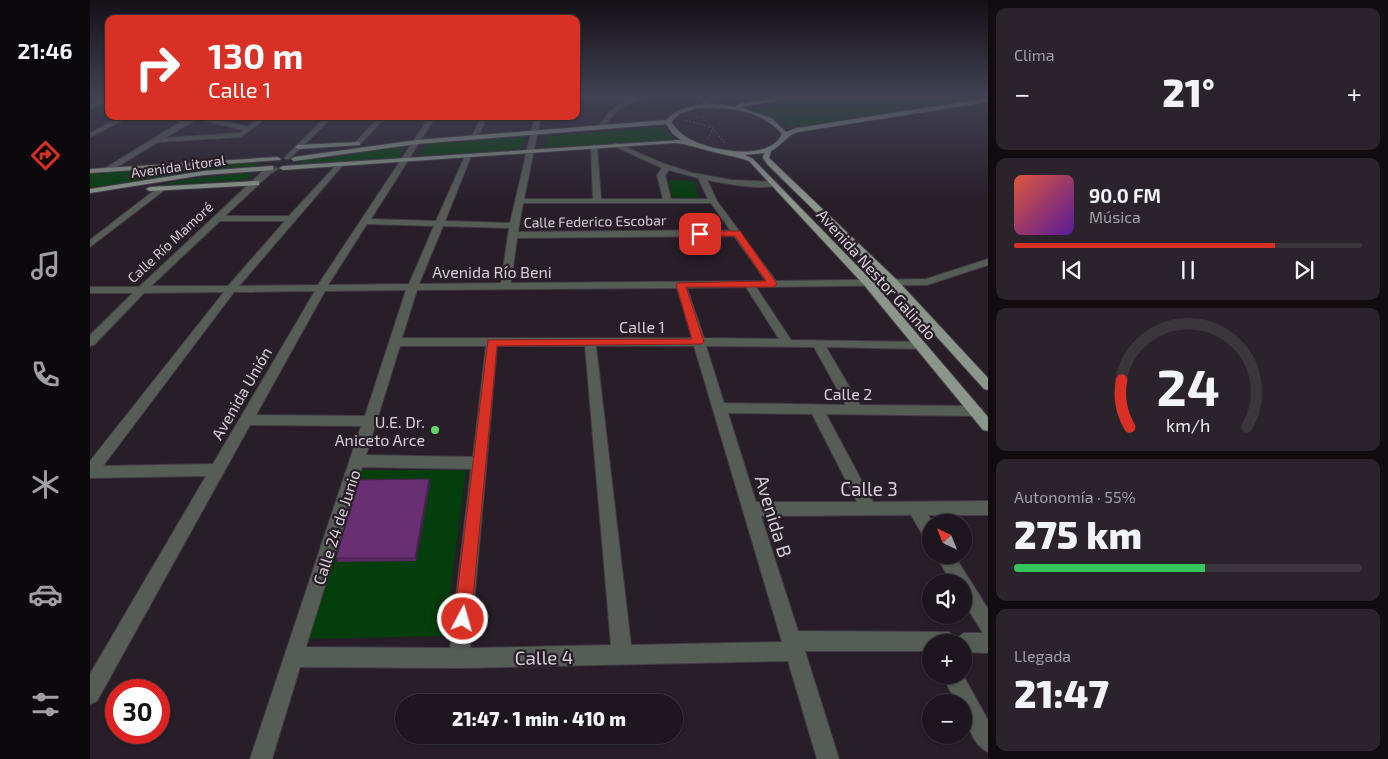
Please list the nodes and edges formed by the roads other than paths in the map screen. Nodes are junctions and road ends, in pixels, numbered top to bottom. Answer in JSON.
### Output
{"nodes":[{"id":1,"x":170,"y":131,"type":"edge"},
{"id":2,"x":245,"y":131,"type":"edge"},
{"id":3,"x":315,"y":131,"type":"edge"},
{"id":4,"x":369,"y":131,"type":"edge"},
{"id":5,"x":423,"y":131,"type":"edge"},
{"id":6,"x":477,"y":131,"type":"edge"},
{"id":7,"x":555,"y":131,"type":"edge"},
{"id":8,"x":673,"y":131,"type":"edge"},
{"id":9,"x":783,"y":131,"type":"edge"},
{"id":10,"x":793,"y":131,"type":"edge"},
{"id":11,"x":534,"y":133,"type":"junction"},
{"id":12,"x":785,"y":134,"type":"junction"},
{"id":13,"x":474,"y":138,"type":"junction"},
{"id":14,"x":156,"y":140,"type":"junction"},
{"id":15,"x":416,"y":142,"type":"junction"},
{"id":16,"x":688,"y":142,"type":"junction"},
{"id":17,"x":357,"y":144,"type":"junction"},
{"id":18,"x":396,"y":144,"type":"junction"},
{"id":19,"x":616,"y":145,"type":"junction"},
{"id":20,"x":594,"y":147,"type":"junction"},
{"id":21,"x":298,"y":148,"type":"junction"},
{"id":22,"x":768,"y":149,"type":"junction"},
{"id":23,"x":531,"y":152,"type":"junction"},
{"id":24,"x":731,"y":152,"type":"junction"},
{"id":25,"x":468,"y":156,"type":"junction"},
{"id":26,"x":278,"y":159,"type":"junction"},
{"id":27,"x":289,"y":159,"type":"junction"},
{"id":28,"x":405,"y":160,"type":"junction"},
{"id":29,"x":339,"y":164,"type":"junction"},
{"id":30,"x":276,"y":168,"type":"junction"},
{"id":31,"x":669,"y":168,"type":"junction"},
{"id":32,"x":106,"y":170,"type":"junction"},
{"id":33,"x":90,"y":171,"type":"edge"},
{"id":34,"x":701,"y":176,"type":"junction"},
{"id":35,"x":256,"y":183,"type":"junction"},
{"id":36,"x":773,"y":184,"type":"junction"},
{"id":37,"x":128,"y":186,"type":"junction"},
{"id":38,"x":163,"y":188,"type":"junction"},
{"id":39,"x":90,"y":191,"type":"edge"},
{"id":40,"x":519,"y":201,"type":"junction"},
{"id":41,"x":596,"y":201,"type":"junction"},
{"id":42,"x":668,"y":201,"type":"junction"},
{"id":43,"x":713,"y":201,"type":"junction"},
{"id":44,"x":218,"y":218,"type":"junction"},
{"id":45,"x":293,"y":219,"type":"junction"},
{"id":46,"x":366,"y":221,"type":"junction"},
{"id":47,"x":438,"y":223,"type":"junction"},
{"id":48,"x":109,"y":230,"type":"junction"},
{"id":49,"x":90,"y":231,"type":"edge"},
{"id":50,"x":514,"y":231,"type":"junction"},
{"id":51,"x":737,"y":233,"type":"junction"},
{"id":52,"x":90,"y":244,"type":"edge"},
{"id":53,"x":988,"y":262,"type":"edge"},
{"id":54,"x":868,"y":283,"type":"junction"},
{"id":55,"x":894,"y":283,"type":"junction"},
{"id":56,"x":681,"y":284,"type":"junction"},
{"id":57,"x":749,"y":284,"type":"junction"},
{"id":58,"x":773,"y":284,"type":"junction"},
{"id":59,"x":322,"y":286,"type":"junction"},
{"id":60,"x":413,"y":286,"type":"junction"},
{"id":61,"x":506,"y":286,"type":"junction"},
{"id":62,"x":232,"y":288,"type":"junction"},
{"id":63,"x":90,"y":290,"type":"edge"},
{"id":64,"x":141,"y":290,"type":"junction"},
{"id":65,"x":90,"y":342,"type":"edge"},
{"id":66,"x":394,"y":342,"type":"junction"},
{"id":67,"x":492,"y":342,"type":"junction"},
{"id":68,"x":590,"y":342,"type":"junction"},
{"id":69,"x":698,"y":342,"type":"junction"},
{"id":70,"x":788,"y":344,"type":"junction"},
{"id":71,"x":818,"y":344,"type":"junction"},
{"id":72,"x":920,"y":345,"type":"junction"},
{"id":73,"x":988,"y":386,"type":"edge"},
{"id":74,"x":719,"y":408,"type":"junction"},
{"id":75,"x":817,"y":410,"type":"junction"},
{"id":76,"x":856,"y":410,"type":"junction"},
{"id":77,"x":976,"y":411,"type":"junction"},
{"id":78,"x":246,"y":420,"type":"junction"},
{"id":79,"x":370,"y":421,"type":"junction"},
{"id":80,"x":988,"y":426,"type":"edge"},
{"id":81,"x":357,"y":462,"type":"junction"},
{"id":82,"x":480,"y":463,"type":"junction"},
{"id":83,"x":218,"y":470,"type":"junction"},
{"id":84,"x":90,"y":472,"type":"edge"},
{"id":85,"x":915,"y":507,"type":"junction"},
{"id":86,"x":750,"y":508,"type":"junction"},
{"id":87,"x":868,"y":508,"type":"junction"},
{"id":88,"x":988,"y":508,"type":"edge"},
{"id":89,"x":922,"y":519,"type":"edge"},
{"id":90,"x":972,"y":600,"type":"edge"},
{"id":91,"x":988,"y":626,"type":"edge"},
{"id":92,"x":922,"y":642,"type":"edge"},
{"id":93,"x":972,"y":643,"type":"edge"},
{"id":94,"x":988,"y":643,"type":"edge"},
{"id":95,"x":793,"y":646,"type":"junction"},
{"id":96,"x":622,"y":655,"type":"junction"},
{"id":97,"x":293,"y":657,"type":"junction"},
{"id":98,"x":459,"y":658,"type":"junction"},
{"id":99,"x":957,"y":684,"type":"edge"},
{"id":100,"x":90,"y":694,"type":"edge"},
{"id":101,"x":988,"y":741,"type":"edge"},
{"id":102,"x":260,"y":759,"type":"edge"},
{"id":103,"x":828,"y":759,"type":"edge"}],
"edges":[{"from":1,"to":14,"type":"street"},
{"from":2,"to":14,"type":"street"},
{"from":3,"to":21,"type":"street"},
{"from":4,"to":17,"type":"street"},
{"from":5,"to":15,"type":"street","name":"Avenida Unión"},
{"from":6,"to":13,"type":"street"},
{"from":7,"to":11,"type":"main road"},
{"from":8,"to":16,"type":"main road"},
{"from":9,"to":12,"type":"main road"},
{"from":10,"to":12,"type":"main road"},
{"from":11,"to":13,"type":"main road"},
{"from":11,"to":23,"type":"street"},
{"from":12,"to":22,"type":"main road"},
{"from":13,"to":15,"type":"main road"},
{"from":14,"to":32,"type":"street"},
{"from":15,"to":18,"type":"main road"},
{"from":15,"to":28,"type":"street","name":"Avenida Unión"},
{"from":16,"to":19,"type":"main road","name":"Avenida Litoral"},
{"from":16,"to":24,"type":"main road"},
{"from":17,"to":18,"type":"main road"},
{"from":17,"to":21,"type":"main road"},
{"from":18,"to":27,"type":"main road"},
{"from":19,"to":20,"type":"main road","name":"Avenida Litoral"},
{"from":19,"to":31,"type":"street"},
{"from":20,"to":23,"type":"main road","name":"Avenida Litoral"},
{"from":20,"to":41,"type":"street"},
{"from":21,"to":27,"type":"street"},
{"from":22,"to":24,"type":"main road"},
{"from":22,"to":55,"type":"main road","name":"Avenida Nestor Galindo"},
{"from":23,"to":25,"type":"main road","name":"Avenida Litoral"},
{"from":23,"to":40,"type":"street"},
{"from":24,"to":36,"type":"main road","name":"Avenida Nestor Galindo"},
{"from":25,"to":28,"type":"main road","name":"Avenida Litoral"},
{"from":25,"to":47,"type":"street","name":"Calle 24 de Junio"},
{"from":26,"to":27,"type":"main road","name":"Avenida Litoral"},
{"from":26,"to":30,"type":"main road"},
{"from":26,"to":32,"type":"main road","name":"Avenida Litoral"},
{"from":27,"to":30,"type":"main road"},
{"from":28,"to":29,"type":"main road","name":"Avenida Litoral"},
{"from":28,"to":46,"type":"street","name":"Avenida Unión"},
{"from":29,"to":30,"type":"main road","name":"Avenida Litoral"},
{"from":29,"to":45,"type":"street"},
{"from":30,"to":35,"type":"street","name":"Calle Río Mamoré"},
{"from":30,"to":37,"type":"main road","name":"Avenida Litoral"},
{"from":31,"to":34,"type":"street"},
{"from":31,"to":42,"type":"street"},
{"from":32,"to":33,"type":"main road","name":"Avenida Litoral"},
{"from":34,"to":36,"type":"street"},
{"from":34,"to":43,"type":"street"},
{"from":35,"to":38,"type":"main road"},
{"from":35,"to":44,"type":"street","name":"Calle Río Mamoré"},
{"from":36,"to":54,"type":"main road","name":"Avenida Nestor Galindo"},
{"from":37,"to":38,"type":"main road"},
{"from":37,"to":39,"type":"main road","name":"Avenida Litoral"},
{"from":38,"to":48,"type":"street"},
{"from":40,"to":41,"type":"street"},
{"from":40,"to":50,"type":"street"},
{"from":41,"to":42,"type":"street"},
{"from":42,"to":43,"type":"street"},
{"from":43,"to":51,"type":"street"},
{"from":44,"to":45,"type":"street"},
{"from":44,"to":64,"type":"street","name":"Calle Río Mamoré"},
{"from":45,"to":62,"type":"street"},
{"from":46,"to":47,"type":"street","name":"Calle Federico Escobar"},
{"from":46,"to":59,"type":"street","name":"Avenida Unión"},
{"from":47,"to":50,"type":"street","name":"Calle Federico Escobar"},
{"from":47,"to":60,"type":"street","name":"Calle 24 de Junio"},
{"from":48,"to":49,"type":"street"},
{"from":48,"to":52,"type":"street"},
{"from":50,"to":51,"type":"street","name":"Calle Federico Escobar"},
{"from":50,"to":61,"type":"street"},
{"from":51,"to":58,"type":"street"},
{"from":53,"to":55,"type":"street","name":"Avenida Río Beni"},
{"from":54,"to":55,"type":"street","name":"Avenida Río Beni"},
{"from":54,"to":58,"type":"street","name":"Avenida Río Beni"},
{"from":54,"to":72,"type":"main road","name":"Avenida Nestor Galindo"},
{"from":55,"to":73,"type":"main road","name":"Avenida Nestor Galindo"},
{"from":56,"to":57,"type":"street","name":"Avenida Río Beni"},
{"from":56,"to":61,"type":"street","name":"Avenida Río Beni"},
{"from":56,"to":69,"type":"street","name":"Avenida B"},
{"from":57,"to":58,"type":"street","name":"Avenida Río Beni"},
{"from":57,"to":70,"type":"street"},
{"from":59,"to":60,"type":"street","name":"Avenida Río Beni"},
{"from":59,"to":62,"type":"street","name":"Avenida Río Beni"},
{"from":59,"to":78,"type":"street","name":"Avenida Unión"},
{"from":60,"to":61,"type":"street","name":"Avenida Río Beni"},
{"from":60,"to":66,"type":"street","name":"Calle 24 de Junio"},
{"from":62,"to":64,"type":"street","name":"Avenida Río Beni"},
{"from":62,"to":84,"type":"street"},
{"from":63,"to":64,"type":"street","name":"Avenida Río Beni"},
{"from":64,"to":65,"type":"street","name":"Calle Río Mamoré"},
{"from":66,"to":67,"type":"street","name":"Calle 1"},
{"from":66,"to":79,"type":"street","name":"Calle 24 de Junio"},
{"from":67,"to":68,"type":"street","name":"Calle 1"},
{"from":67,"to":82,"type":"street"},
{"from":68,"to":69,"type":"street","name":"Calle 1"},
{"from":68,"to":96,"type":"street"},
{"from":69,"to":70,"type":"street","name":"Calle 1"},
{"from":69,"to":74,"type":"street","name":"Avenida B"},
{"from":70,"to":71,"type":"street","name":"Calle 1"},
{"from":71,"to":72,"type":"street","name":"Calle 1"},
{"from":71,"to":76,"type":"street"},
{"from":72,"to":77,"type":"main road","name":"Avenida Nestor Galindo"},
{"from":74,"to":75,"type":"street","name":"Calle 2"},
{"from":74,"to":86,"type":"street","name":"Avenida B"},
{"from":75,"to":76,"type":"street","name":"Calle 2"},
{"from":75,"to":87,"type":"street"},
{"from":76,"to":77,"type":"street","name":"Calle 2"},
{"from":77,"to":80,"type":"main road","name":"Avenida Nestor Galindo"},
{"from":78,"to":79,"type":"street"},
{"from":78,"to":83,"type":"street","name":"Avenida Unión"},
{"from":79,"to":81,"type":"street","name":"Calle 24 de Junio"},
{"from":81,"to":82,"type":"street"},
{"from":81,"to":97,"type":"street","name":"Calle 24 de Junio"},
{"from":82,"to":98,"type":"street"},
{"from":83,"to":84,"type":"street"},
{"from":83,"to":100,"type":"street","name":"Avenida Unión"},
{"from":85,"to":87,"type":"street","name":"Calle 3"},
{"from":85,"to":88,"type":"street","name":"Calle 3"},
{"from":85,"to":89,"type":"street"},
{"from":86,"to":87,"type":"street","name":"Calle 3"},
{"from":86,"to":95,"type":"street","name":"Avenida B"},
{"from":90,"to":91,"type":"street"},
{"from":92,"to":95,"type":"street","name":"Calle 4"},
{"from":93,"to":94,"type":"street"},
{"from":95,"to":96,"type":"street","name":"Calle 4"},
{"from":95,"to":103,"type":"street","name":"Avenida B"},
{"from":96,"to":98,"type":"street","name":"Calle 4"},
{"from":97,"to":98,"type":"street","name":"Calle 4"},
{"from":97,"to":102,"type":"street","name":"Calle 24 de Junio"},
{"from":99,"to":101,"type":"street"}]}
